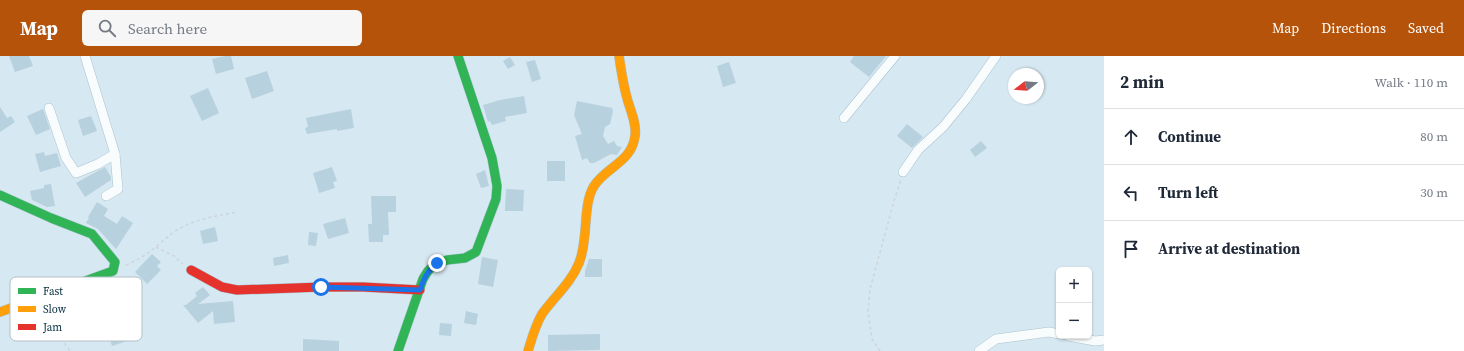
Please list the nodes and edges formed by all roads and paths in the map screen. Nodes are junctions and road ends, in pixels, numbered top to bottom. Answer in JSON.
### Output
{"nodes":[{"id":1,"x":85,"y":56,"type":"edge"},
{"id":2,"x":458,"y":56,"type":"edge"},
{"id":3,"x":619,"y":56,"type":"edge"},
{"id":4,"x":895,"y":56,"type":"edge"},
{"id":5,"x":996,"y":56,"type":"edge"},
{"id":6,"x":49,"y":108,"type":"dead end"},
{"id":7,"x":844,"y":118,"type":"dead end"},
{"id":8,"x":115,"y":154,"type":"junction"},
{"id":9,"x":903,"y":172,"type":"joint"},
{"id":10,"x":0,"y":194,"type":"edge"},
{"id":11,"x":106,"y":196,"type":"dead end"},
{"id":12,"x":237,"y":212,"type":"dead end"},
{"id":13,"x":156,"y":246,"type":"junction"},
{"id":14,"x":191,"y":270,"type":"joint"},
{"id":15,"x":113,"y":271,"type":"junction"},
{"id":16,"x":96,"y":277,"type":"edge"},
{"id":17,"x":420,"y":290,"type":"junction"},
{"id":18,"x":10,"y":308,"type":"edge"},
{"id":19,"x":0,"y":312,"type":"edge"},
{"id":20,"x":1056,"y":333,"type":"edge"},
{"id":21,"x":1084,"y":339,"type":"edge"},
{"id":22,"x":1104,"y":340,"type":"edge"},
{"id":23,"x":63,"y":341,"type":"edge"},
{"id":24,"x":70,"y":351,"type":"edge"},
{"id":25,"x":398,"y":351,"type":"edge"},
{"id":26,"x":528,"y":351,"type":"edge"},
{"id":27,"x":880,"y":351,"type":"edge"},
{"id":28,"x":979,"y":351,"type":"edge"}],
"edges":[{"from":1,"to":8,"type":"street"},
{"from":2,"to":17,"type":"street"},
{"from":3,"to":26,"type":"street"},
{"from":4,"to":7,"type":"street"},
{"from":5,"to":9,"type":"street"},
{"from":6,"to":8,"type":"street"},
{"from":8,"to":11,"type":"street"},
{"from":9,"to":27,"type":"path"},
{"from":10,"to":15,"type":"street"},
{"from":12,"to":13,"type":"path"},
{"from":13,"to":14,"type":"path"},
{"from":13,"to":15,"type":"path"},
{"from":14,"to":17,"type":"street"},
{"from":15,"to":16,"type":"street"},
{"from":17,"to":25,"type":"street"},
{"from":18,"to":19,"type":"street"},
{"from":20,"to":28,"type":"street"},
{"from":21,"to":22,"type":"street"},
{"from":23,"to":24,"type":"path"}]}
